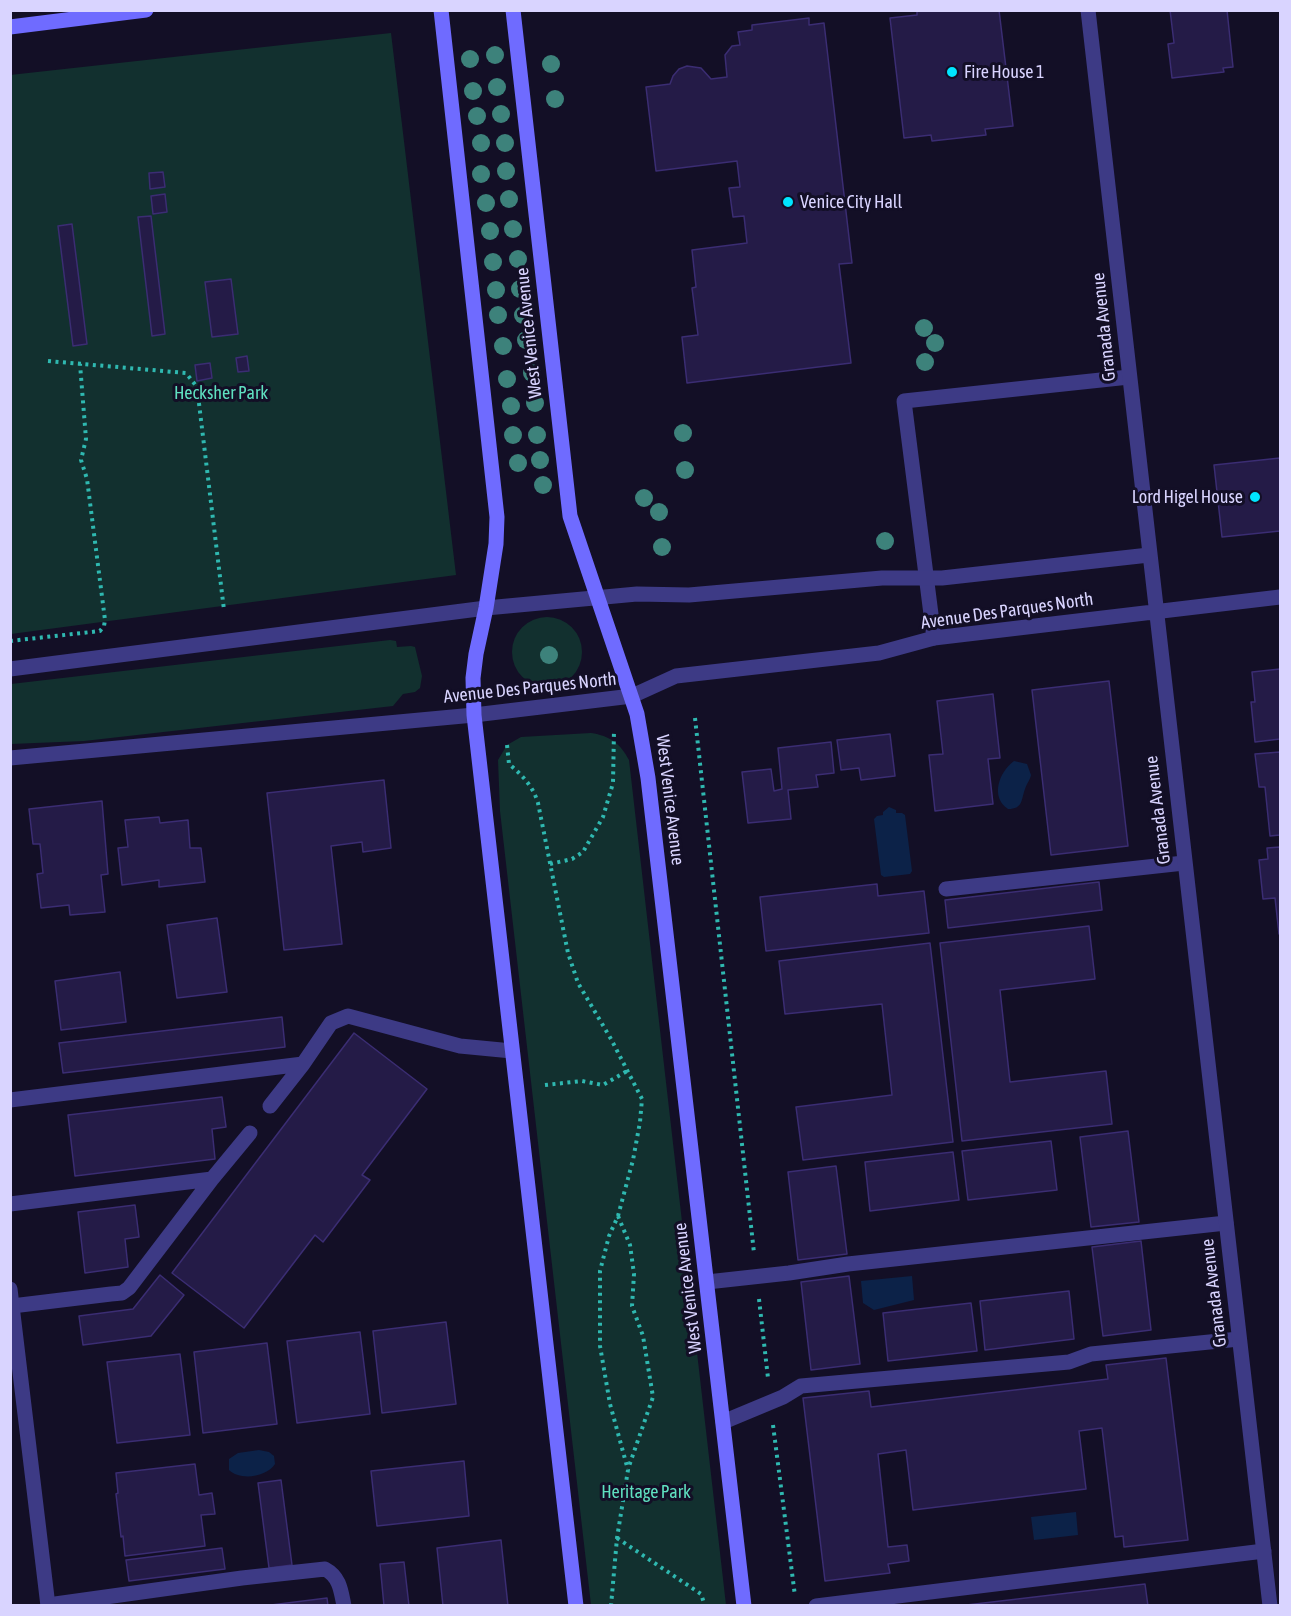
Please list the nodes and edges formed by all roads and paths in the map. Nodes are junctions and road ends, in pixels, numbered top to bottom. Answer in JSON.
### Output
{"nodes":[{"id":1,"x":146,"y":10,"type":"edge"},
{"id":2,"x":441,"y":10,"type":"edge"},
{"id":3,"x":513,"y":10,"type":"edge"},
{"id":4,"x":1088,"y":10,"type":"edge"},
{"id":5,"x":10,"y":27,"type":"edge"},
{"id":6,"x":48,"y":361,"type":"dead end"},
{"id":7,"x":80,"y":364,"type":"junction"},
{"id":8,"x":1129,"y":378,"type":"junction"},
{"id":9,"x":1149,"y":555,"type":"junction"},
{"id":10,"x":926,"y":578,"type":"junction"},
{"id":11,"x":598,"y":597,"type":"junction"},
{"id":12,"x":1281,"y":597,"type":"edge"},
{"id":13,"x":486,"y":608,"type":"junction"},
{"id":14,"x":224,"y":610,"type":"dead end"},
{"id":15,"x":1155,"y":611,"type":"junction"},
{"id":16,"x":934,"y":638,"type":"junction"},
{"id":17,"x":10,"y":641,"type":"edge"},
{"id":18,"x":10,"y":669,"type":"edge"},
{"id":19,"x":632,"y":696,"type":"junction"},
{"id":20,"x":474,"y":715,"type":"junction"},
{"id":21,"x":694,"y":718,"type":"dead end"},
{"id":22,"x":614,"y":726,"type":"dead end"},
{"id":23,"x":507,"y":745,"type":"dead end"},
{"id":24,"x":10,"y":758,"type":"edge"},
{"id":25,"x":1184,"y":863,"type":"junction"},
{"id":26,"x":550,"y":864,"type":"junction"},
{"id":27,"x":946,"y":889,"type":"dead end"},
{"id":28,"x":512,"y":1051,"type":"junction"},
{"id":29,"x":303,"y":1064,"type":"junction"},
{"id":30,"x":627,"y":1071,"type":"junction"},
{"id":31,"x":545,"y":1085,"type":"dead end"},
{"id":32,"x":10,"y":1100,"type":"edge"},
{"id":33,"x":270,"y":1106,"type":"dead end"},
{"id":34,"x":250,"y":1133,"type":"dead end"},
{"id":35,"x":212,"y":1179,"type":"junction"},
{"id":36,"x":10,"y":1204,"type":"edge"},
{"id":37,"x":618,"y":1216,"type":"junction"},
{"id":38,"x":1226,"y":1223,"type":"junction"},
{"id":39,"x":757,"y":1276,"type":"junction"},
{"id":40,"x":706,"y":1282,"type":"junction"},
{"id":41,"x":10,"y":1289,"type":"edge"},
{"id":42,"x":12,"y":1306,"type":"junction"},
{"id":43,"x":1239,"y":1339,"type":"junction"},
{"id":44,"x":770,"y":1401,"type":"junction"},
{"id":45,"x":723,"y":1422,"type":"junction"},
{"id":46,"x":628,"y":1470,"type":"junction"},
{"id":47,"x":617,"y":1538,"type":"junction"},
{"id":48,"x":1264,"y":1551,"type":"junction"},
{"id":49,"x":48,"y":1605,"type":"edge"},
{"id":50,"x":344,"y":1605,"type":"edge"},
{"id":51,"x":576,"y":1605,"type":"edge"},
{"id":52,"x":611,"y":1605,"type":"edge"},
{"id":53,"x":705,"y":1605,"type":"edge"},
{"id":54,"x":744,"y":1605,"type":"edge"},
{"id":55,"x":796,"y":1605,"type":"edge"},
{"id":56,"x":816,"y":1605,"type":"edge"},
{"id":57,"x":1270,"y":1605,"type":"edge"}],
"edges":[{"from":1,"to":5,"type":"street"},
{"from":2,"to":13,"type":"street"},
{"from":3,"to":11,"type":"street","name":"West Venice Avenue"},
{"from":4,"to":8,"type":"street","name":"Granada Avenue"},
{"from":6,"to":7,"type":"path"},
{"from":7,"to":14,"type":"path"},
{"from":7,"to":17,"type":"path"},
{"from":8,"to":9,"type":"street","name":"Granada Avenue"},
{"from":8,"to":10,"type":"street"},
{"from":9,"to":10,"type":"street","name":"Avenue Des Parques North"},
{"from":9,"to":15,"type":"street","name":"Granada Avenue"},
{"from":10,"to":11,"type":"street","name":"Avenue Des Parques North"},
{"from":10,"to":16,"type":"street"},
{"from":11,"to":13,"type":"street","name":"Avenue Des Parques North"},
{"from":11,"to":19,"type":"street","name":"West Venice Avenue"},
{"from":12,"to":15,"type":"street","name":"Avenue Des Parques North"},
{"from":13,"to":18,"type":"street","name":"Avenue Des Parques North"},
{"from":13,"to":20,"type":"street"},
{"from":15,"to":16,"type":"street","name":"Avenue Des Parques North"},
{"from":15,"to":25,"type":"street","name":"Granada Avenue"},
{"from":16,"to":19,"type":"street","name":"Avenue Des Parques North"},
{"from":19,"to":20,"type":"street","name":"Avenue Des Parques North"},
{"from":19,"to":40,"type":"street","name":"West Venice Avenue"},
{"from":20,"to":24,"type":"street","name":"Avenue Des Parques North"},
{"from":20,"to":28,"type":"street"},
{"from":21,"to":39,"type":"path"},
{"from":22,"to":26,"type":"path"},
{"from":23,"to":26,"type":"path"},
{"from":25,"to":27,"type":"street"},
{"from":25,"to":38,"type":"street","name":"Granada Avenue"},
{"from":26,"to":30,"type":"path"},
{"from":28,"to":29,"type":"street"},
{"from":28,"to":51,"type":"street"},
{"from":29,"to":32,"type":"street"},
{"from":29,"to":33,"type":"street"},
{"from":30,"to":31,"type":"path"},
{"from":30,"to":37,"type":"path"},
{"from":34,"to":35,"type":"street"},
{"from":35,"to":36,"type":"street"},
{"from":35,"to":42,"type":"street"},
{"from":37,"to":46,"type":"path"},
{"from":37,"to":46,"type":"path"},
{"from":38,"to":39,"type":"street"},
{"from":38,"to":43,"type":"street","name":"Granada Avenue"},
{"from":39,"to":40,"type":"street"},
{"from":39,"to":44,"type":"path"},
{"from":40,"to":45,"type":"street","name":"West Venice Avenue"},
{"from":41,"to":42,"type":"street"},
{"from":42,"to":49,"type":"street"},
{"from":43,"to":44,"type":"street"},
{"from":43,"to":48,"type":"street","name":"Granada Avenue"},
{"from":44,"to":45,"type":"street"},
{"from":44,"to":55,"type":"path"},
{"from":45,"to":54,"type":"street","name":"West Venice Avenue"},
{"from":46,"to":47,"type":"path"},
{"from":47,"to":52,"type":"path"},
{"from":47,"to":53,"type":"path"},
{"from":48,"to":56,"type":"street"},
{"from":48,"to":57,"type":"street","name":"Granada Avenue"},
{"from":49,"to":50,"type":"street"}]}
